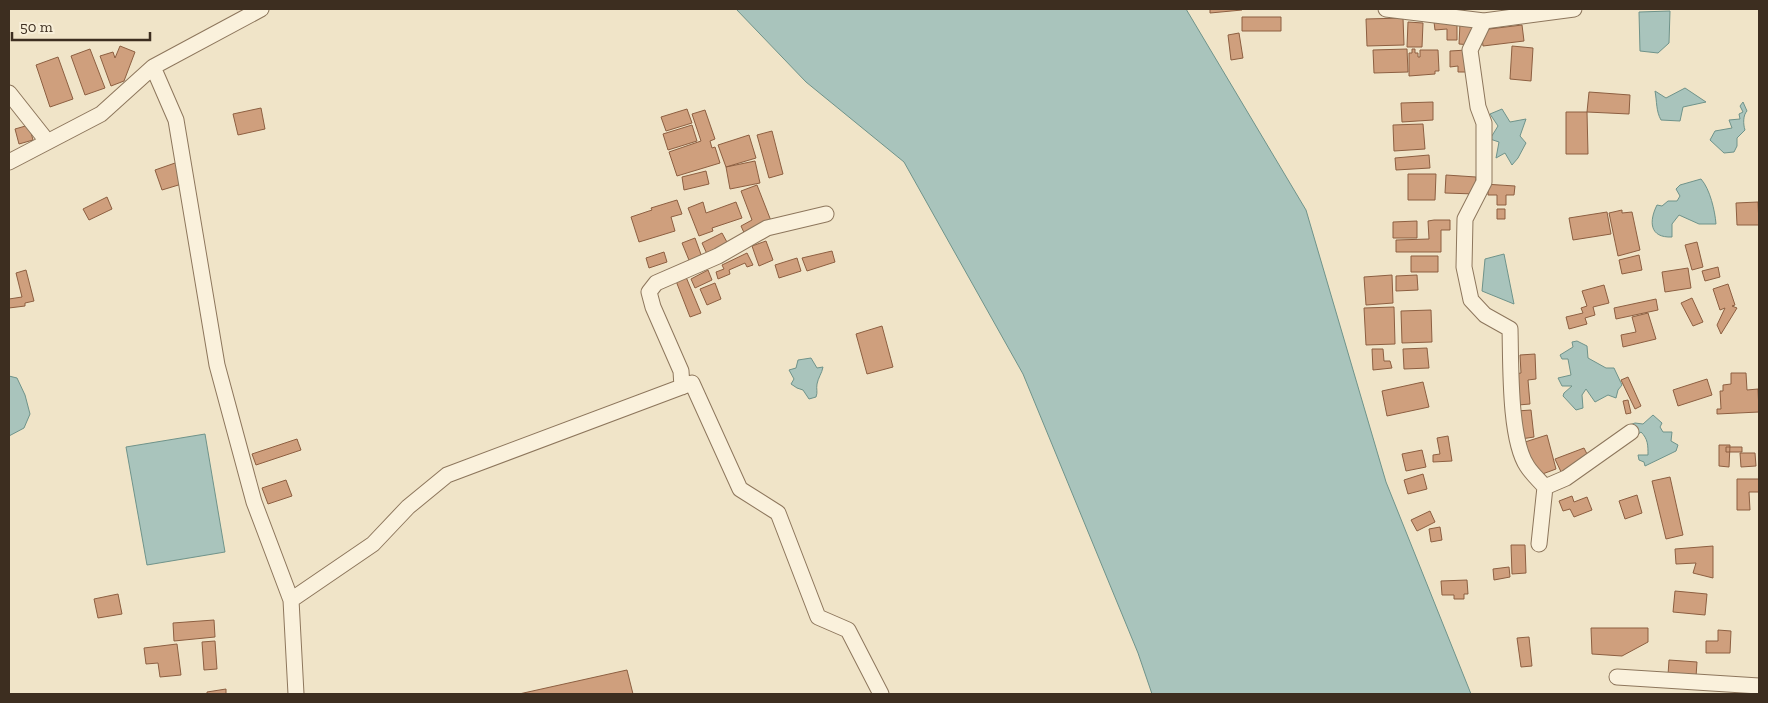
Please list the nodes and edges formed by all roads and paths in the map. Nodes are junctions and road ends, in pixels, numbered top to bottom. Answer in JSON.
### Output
{"nodes":[{"id":1,"x":261,"y":9,"type":"edge"},
{"id":2,"x":1386,"y":9,"type":"edge"},
{"id":3,"x":1574,"y":9,"type":"edge"},
{"id":4,"x":1484,"y":21,"type":"junction"},
{"id":5,"x":153,"y":67,"type":"junction"},
{"id":6,"x":9,"y":93,"type":"edge"},
{"id":7,"x":47,"y":141,"type":"junction"},
{"id":8,"x":9,"y":162,"type":"edge"},
{"id":9,"x":826,"y":214,"type":"dead end"},
{"id":10,"x":682,"y":387,"type":"junction"},
{"id":11,"x":1631,"y":432,"type":"dead end"},
{"id":12,"x":1545,"y":487,"type":"junction"},
{"id":13,"x":1539,"y":544,"type":"dead end"},
{"id":14,"x":291,"y":600,"type":"junction"},
{"id":15,"x":1617,"y":677,"type":"dead end"},
{"id":16,"x":1759,"y":686,"type":"edge"},
{"id":17,"x":296,"y":694,"type":"edge"},
{"id":18,"x":881,"y":694,"type":"edge"}],
"edges":[{"from":1,"to":5,"type":"street"},
{"from":2,"to":4,"type":"street"},
{"from":3,"to":4,"type":"street"},
{"from":4,"to":12,"type":"street"},
{"from":5,"to":7,"type":"street"},
{"from":5,"to":14,"type":"street"},
{"from":6,"to":7,"type":"street"},
{"from":7,"to":8,"type":"street"},
{"from":9,"to":10,"type":"street"},
{"from":10,"to":14,"type":"street"},
{"from":10,"to":18,"type":"street"},
{"from":11,"to":12,"type":"street"},
{"from":12,"to":13,"type":"street"},
{"from":14,"to":17,"type":"street"},
{"from":15,"to":16,"type":"street"}]}
